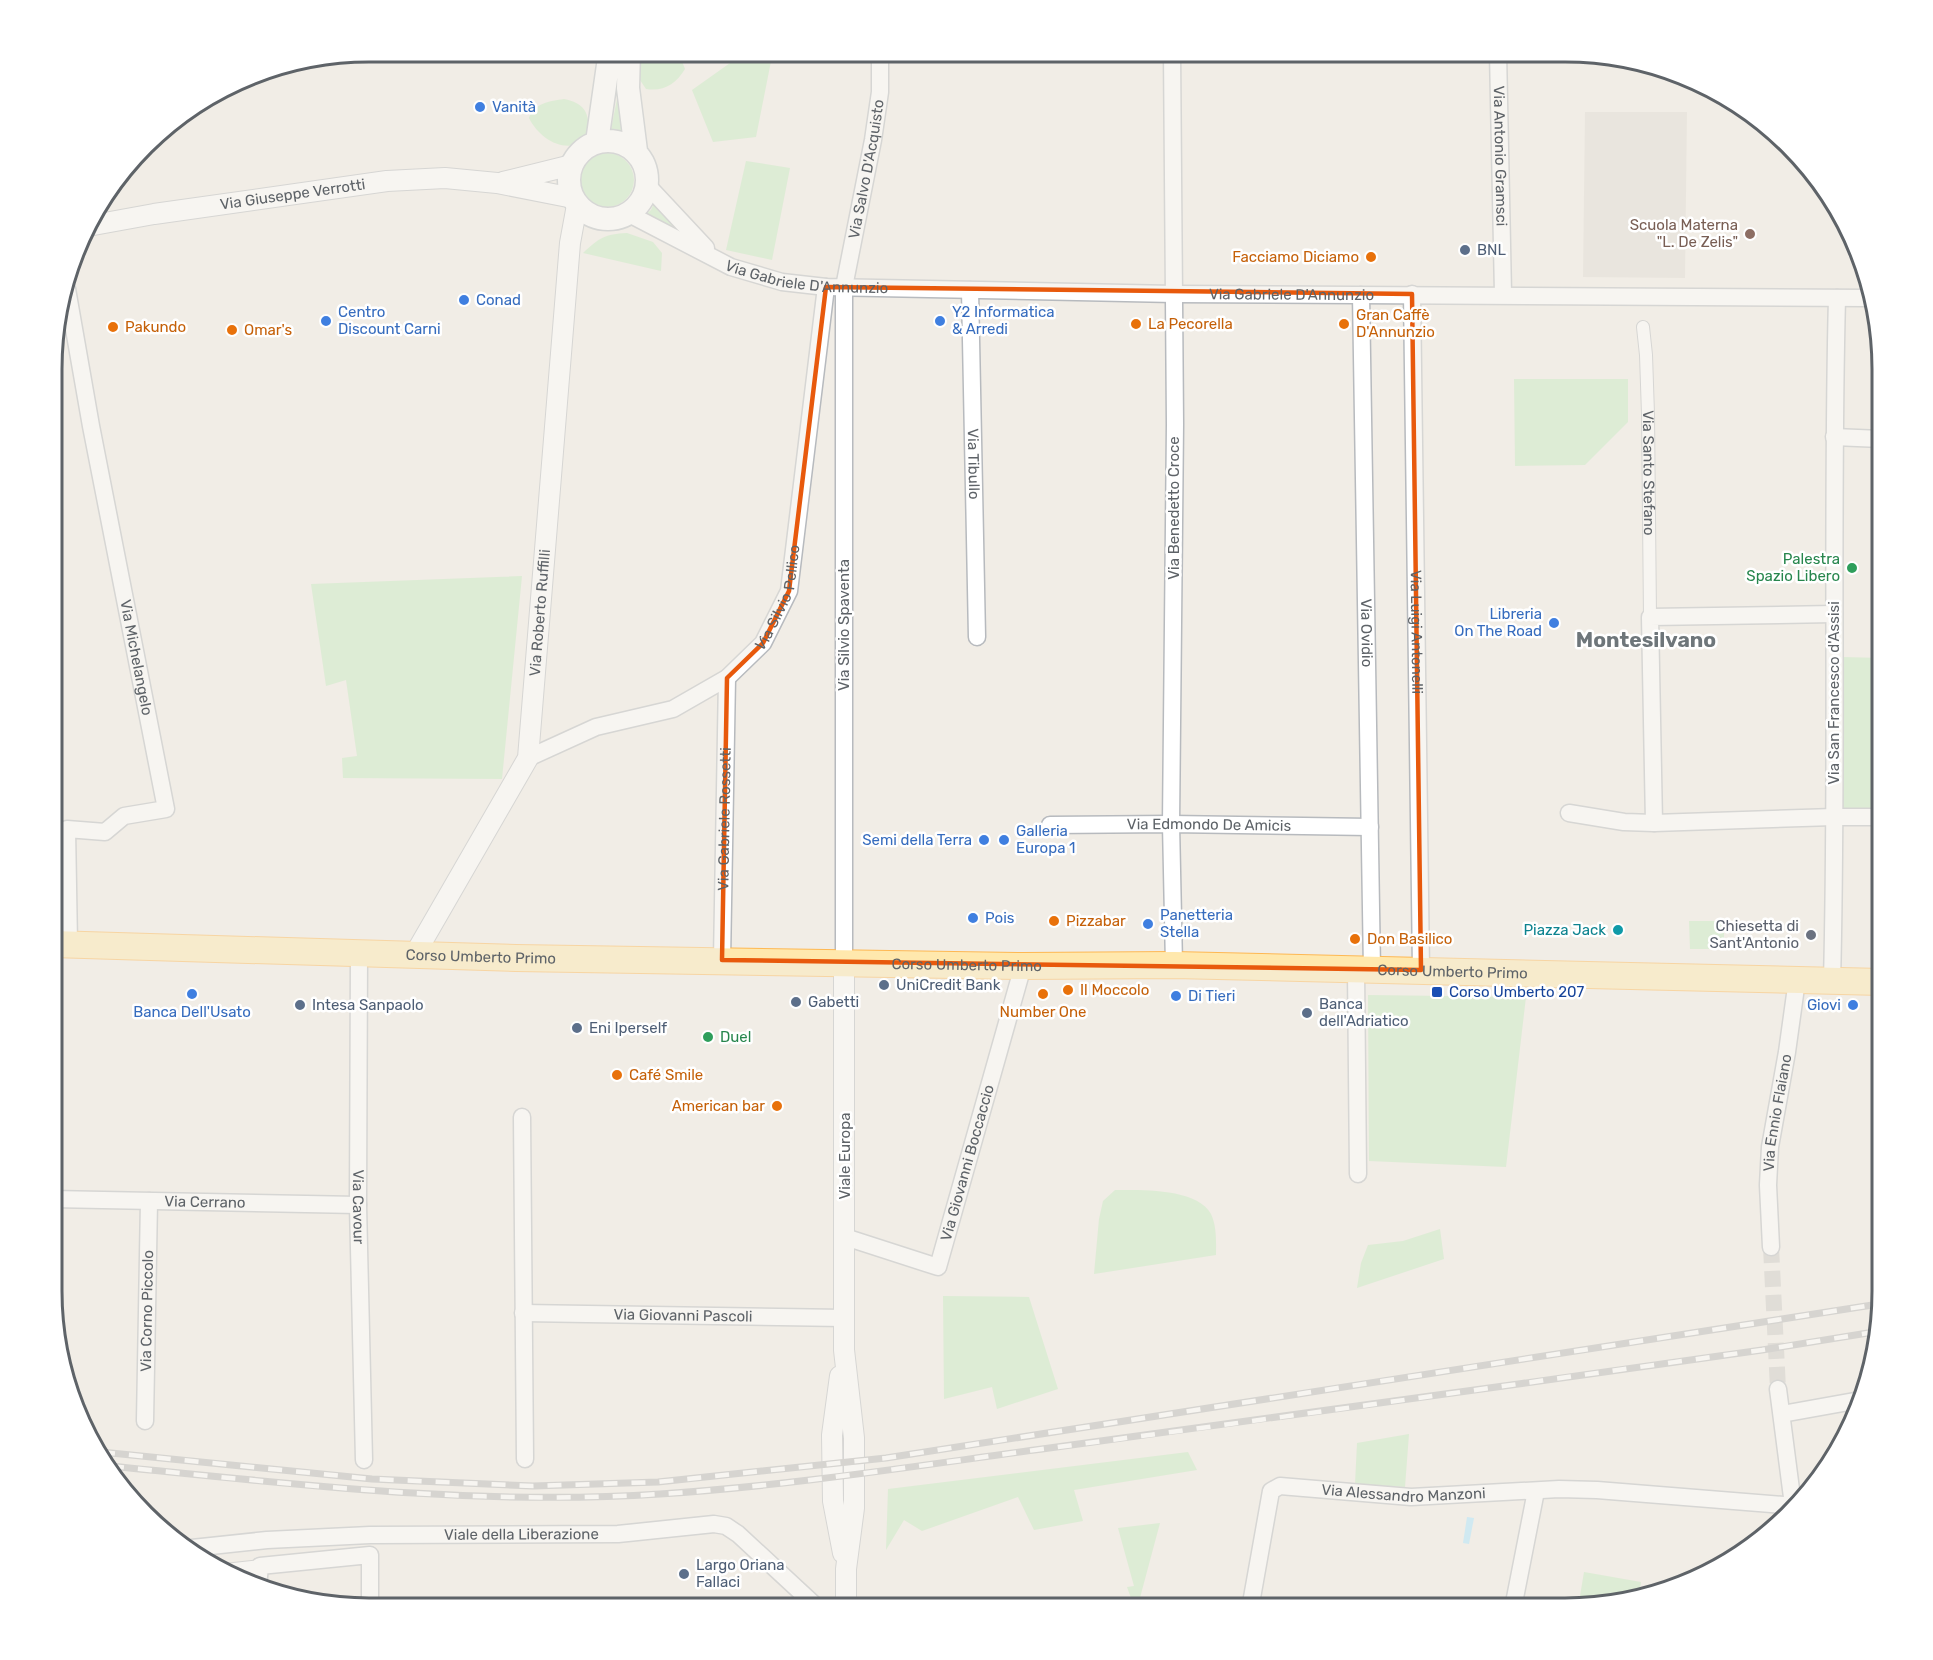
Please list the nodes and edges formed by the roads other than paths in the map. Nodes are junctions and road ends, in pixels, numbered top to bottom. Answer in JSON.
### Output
{"nodes":[{"id":1,"x":608,"y":62,"type":"edge"},
{"id":2,"x":629,"y":62,"type":"edge"},
{"id":3,"x":880,"y":62,"type":"edge"},
{"id":4,"x":1172,"y":62,"type":"edge"},
{"id":5,"x":1498,"y":62,"type":"edge"},
{"id":6,"x":597,"y":142,"type":"junction"},
{"id":7,"x":636,"y":151,"type":"junction"},
{"id":8,"x":572,"y":165,"type":"junction"},
{"id":9,"x":498,"y":183,"type":"junction"},
{"id":10,"x":648,"y":186,"type":"junction"},
{"id":11,"x":580,"y":206,"type":"junction"},
{"id":12,"x":629,"y":214,"type":"junction"},
{"id":13,"x":98,"y":224,"type":"edge"},
{"id":14,"x":719,"y":262,"type":"junction"},
{"id":15,"x":826,"y":286,"type":"junction"},
{"id":16,"x":844,"y":287,"type":"junction"},
{"id":17,"x":970,"y":290,"type":"junction"},
{"id":18,"x":1174,"y":294,"type":"junction"},
{"id":19,"x":1412,"y":294,"type":"junction"},
{"id":20,"x":1503,"y":294,"type":"junction"},
{"id":21,"x":1361,"y":295,"type":"junction"},
{"id":22,"x":1837,"y":298,"type":"junction"},
{"id":23,"x":1863,"y":298,"type":"edge"},
{"id":24,"x":69,"y":301,"type":"edge"},
{"id":25,"x":1643,"y":327,"type":"dead end"},
{"id":26,"x":1834,"y":437,"type":"junction"},
{"id":27,"x":1872,"y":439,"type":"edge"},
{"id":28,"x":1834,"y":614,"type":"junction"},
{"id":29,"x":1650,"y":617,"type":"junction"},
{"id":30,"x":977,"y":637,"type":"dead end"},
{"id":31,"x":727,"y":678,"type":"junction"},
{"id":32,"x":528,"y":758,"type":"junction"},
{"id":33,"x":1569,"y":813,"type":"dead end"},
{"id":34,"x":1834,"y":817,"type":"junction"},
{"id":35,"x":1872,"y":817,"type":"edge"},
{"id":36,"x":1654,"y":823,"type":"junction"},
{"id":37,"x":1171,"y":824,"type":"junction"},
{"id":38,"x":1050,"y":825,"type":"dead end"},
{"id":39,"x":1370,"y":827,"type":"junction"},
{"id":40,"x":62,"y":925,"type":"edge"},
{"id":41,"x":62,"y":944,"type":"edge"},
{"id":42,"x":359,"y":953,"type":"junction"},
{"id":43,"x":415,"y":954,"type":"junction"},
{"id":44,"x":722,"y":960,"type":"junction"},
{"id":45,"x":844,"y":962,"type":"junction"},
{"id":46,"x":1174,"y":965,"type":"junction"},
{"id":47,"x":1023,"y":966,"type":"junction"},
{"id":48,"x":1364,"y":970,"type":"junction"},
{"id":49,"x":1421,"y":970,"type":"junction"},
{"id":50,"x":1797,"y":980,"type":"junction"},
{"id":51,"x":1832,"y":981,"type":"junction"},
{"id":52,"x":1872,"y":982,"type":"edge"},
{"id":53,"x":522,"y":1117,"type":"dead end"},
{"id":54,"x":1358,"y":1174,"type":"dead end"},
{"id":55,"x":62,"y":1199,"type":"edge"},
{"id":56,"x":149,"y":1201,"type":"junction"},
{"id":57,"x":358,"y":1205,"type":"junction"},
{"id":58,"x":845,"y":1237,"type":"junction"},
{"id":59,"x":1771,"y":1247,"type":"tunnel mouth"},
{"id":60,"x":523,"y":1313,"type":"junction"},
{"id":61,"x":844,"y":1318,"type":"junction"},
{"id":62,"x":1778,"y":1389,"type":"tunnel mouth"},
{"id":63,"x":1851,"y":1402,"type":"edge"},
{"id":64,"x":1782,"y":1413,"type":"junction"},
{"id":65,"x":145,"y":1421,"type":"dead end"},
{"id":66,"x":525,"y":1459,"type":"dead end"},
{"id":67,"x":364,"y":1460,"type":"dead end"},
{"id":68,"x":1536,"y":1491,"type":"junction"},
{"id":69,"x":1792,"y":1497,"type":"edge"},
{"id":70,"x":1783,"y":1506,"type":"edge"},
{"id":71,"x":199,"y":1547,"type":"edge"},
{"id":72,"x":260,"y":1566,"type":"junction"},
{"id":73,"x":237,"y":1569,"type":"edge"},
{"id":74,"x":259,"y":1578,"type":"edge"},
{"id":75,"x":370,"y":1598,"type":"edge"},
{"id":76,"x":807,"y":1598,"type":"edge"},
{"id":77,"x":846,"y":1598,"type":"edge"},
{"id":78,"x":1252,"y":1598,"type":"edge"},
{"id":79,"x":1515,"y":1598,"type":"edge"}],
"edges":[{"from":1,"to":6,"type":"main road"},
{"from":2,"to":7,"type":"main road"},
{"from":3,"to":16,"type":"street","name":"Via Salvo D'Acquisto"},
{"from":4,"to":18,"type":"street","name":"Via Benedetto Croce"},
{"from":5,"to":20,"type":"street","name":"Via Antonio Gramsci"},
{"from":6,"to":7,"type":"main road"},
{"from":6,"to":8,"type":"main road"},
{"from":7,"to":10,"type":"main road"},
{"from":8,"to":9,"type":"street","name":"Via Giuseppe Verrotti"},
{"from":8,"to":11,"type":"main road"},
{"from":9,"to":11,"type":"street","name":"Via Giuseppe Verrotti"},
{"from":9,"to":13,"type":"street","name":"Via Giuseppe Verrotti"},
{"from":10,"to":12,"type":"main road"},
{"from":10,"to":14,"type":"street"},
{"from":11,"to":12,"type":"main road"},
{"from":11,"to":32,"type":"street","name":"Via Roberto Ruffilli"},
{"from":12,"to":14,"type":"street"},
{"from":14,"to":15,"type":"street","name":"Via Gabriele D'Annunzio"},
{"from":15,"to":16,"type":"street","name":"Via Gabriele D'Annunzio"},
{"from":15,"to":31,"type":"street","name":"Via Silvio Pellico"},
{"from":16,"to":17,"type":"street","name":"Via Gabriele D'Annunzio"},
{"from":16,"to":45,"type":"street","name":"Via Silvio Spaventa"},
{"from":17,"to":18,"type":"street","name":"Via Gabriele D'Annunzio"},
{"from":17,"to":30,"type":"street","name":"Via Tibullo"},
{"from":18,"to":21,"type":"street","name":"Via Gabriele D'Annunzio"},
{"from":18,"to":37,"type":"street","name":"Via Benedetto Croce"},
{"from":19,"to":20,"type":"street","name":"Via Gabriele D'Annunzio"},
{"from":19,"to":21,"type":"street","name":"Via Gabriele D'Annunzio"},
{"from":19,"to":49,"type":"street","name":"Via Luigi Antonelli"},
{"from":20,"to":22,"type":"street","name":"Via Gabriele D'Annunzio"},
{"from":21,"to":39,"type":"street","name":"Via Ovidio"},
{"from":22,"to":23,"type":"street","name":"Via Gabriele D'Annunzio"},
{"from":22,"to":26,"type":"street","name":"Via San Francesco d'Assisi"},
{"from":24,"to":40,"type":"street","name":"Via Michelangelo"},
{"from":25,"to":29,"type":"street","name":"Via Santo Stefano"},
{"from":26,"to":27,"type":"street"},
{"from":26,"to":28,"type":"street","name":"Via San Francesco d'Assisi"},
{"from":28,"to":29,"type":"street"},
{"from":28,"to":34,"type":"street","name":"Via San Francesco d'Assisi"},
{"from":29,"to":36,"type":"street","name":"Via Santo Stefano"},
{"from":31,"to":32,"type":"street","name":"Via Silvio Pellico"},
{"from":31,"to":44,"type":"street","name":"Via Gabriele Rossetti"},
{"from":32,"to":43,"type":"street","name":"Via Roberto Ruffilli"},
{"from":33,"to":36,"type":"street"},
{"from":34,"to":35,"type":"street"},
{"from":34,"to":36,"type":"street"},
{"from":34,"to":51,"type":"street","name":"Via San Francesco d'Assisi"},
{"from":37,"to":38,"type":"street","name":"Via Edmondo De Amicis"},
{"from":37,"to":39,"type":"street","name":"Via Edmondo De Amicis"},
{"from":37,"to":46,"type":"street","name":"Via Benedetto Croce"},
{"from":39,"to":48,"type":"street","name":"Via Ovidio"},
{"from":41,"to":42,"type":"main road","name":"Corso Umberto Primo"},
{"from":42,"to":43,"type":"main road","name":"Corso Umberto Primo"},
{"from":42,"to":57,"type":"street","name":"Via Cavour"},
{"from":43,"to":44,"type":"main road","name":"Corso Umberto Primo"},
{"from":44,"to":45,"type":"main road","name":"Corso Umberto Primo"},
{"from":45,"to":47,"type":"main road","name":"Corso Umberto Primo"},
{"from":45,"to":58,"type":"street","name":"Viale Europa"},
{"from":46,"to":47,"type":"main road","name":"Corso Umberto Primo"},
{"from":46,"to":48,"type":"main road","name":"Corso Umberto Primo"},
{"from":47,"to":58,"type":"street","name":"Via Giovanni Boccaccio"},
{"from":48,"to":49,"type":"main road","name":"Corso Umberto Primo"},
{"from":48,"to":54,"type":"street","name":"Via Ovidio"},
{"from":49,"to":50,"type":"main road","name":"Corso Umberto Primo"},
{"from":50,"to":51,"type":"main road","name":"Corso Umberto Primo"},
{"from":50,"to":59,"type":"street","name":"Via Ennio Flaiano"},
{"from":51,"to":52,"type":"main road","name":"Corso Umberto Primo"},
{"from":53,"to":60,"type":"street"},
{"from":55,"to":56,"type":"street","name":"Via Cerrano"},
{"from":56,"to":57,"type":"street","name":"Via Cerrano"},
{"from":56,"to":65,"type":"street","name":"Via Corno Piccolo"},
{"from":57,"to":67,"type":"street","name":"Via Cavour"},
{"from":58,"to":61,"type":"street","name":"Viale Europa"},
{"from":60,"to":61,"type":"street","name":"Via Giovanni Pascoli"},
{"from":60,"to":66,"type":"street"},
{"from":61,"to":77,"type":"street","name":"Viale Europa"},
{"from":62,"to":64,"type":"street"},
{"from":63,"to":64,"type":"street"},
{"from":64,"to":69,"type":"street"},
{"from":68,"to":70,"type":"street","name":"Via Alessandro Manzoni"},
{"from":68,"to":78,"type":"street","name":"Via Alessandro Manzoni"},
{"from":68,"to":79,"type":"street"},
{"from":71,"to":76,"type":"street","name":"Viale della Liberazione"},
{"from":72,"to":73,"type":"street"},
{"from":72,"to":74,"type":"street"},
{"from":72,"to":75,"type":"street"}]}
